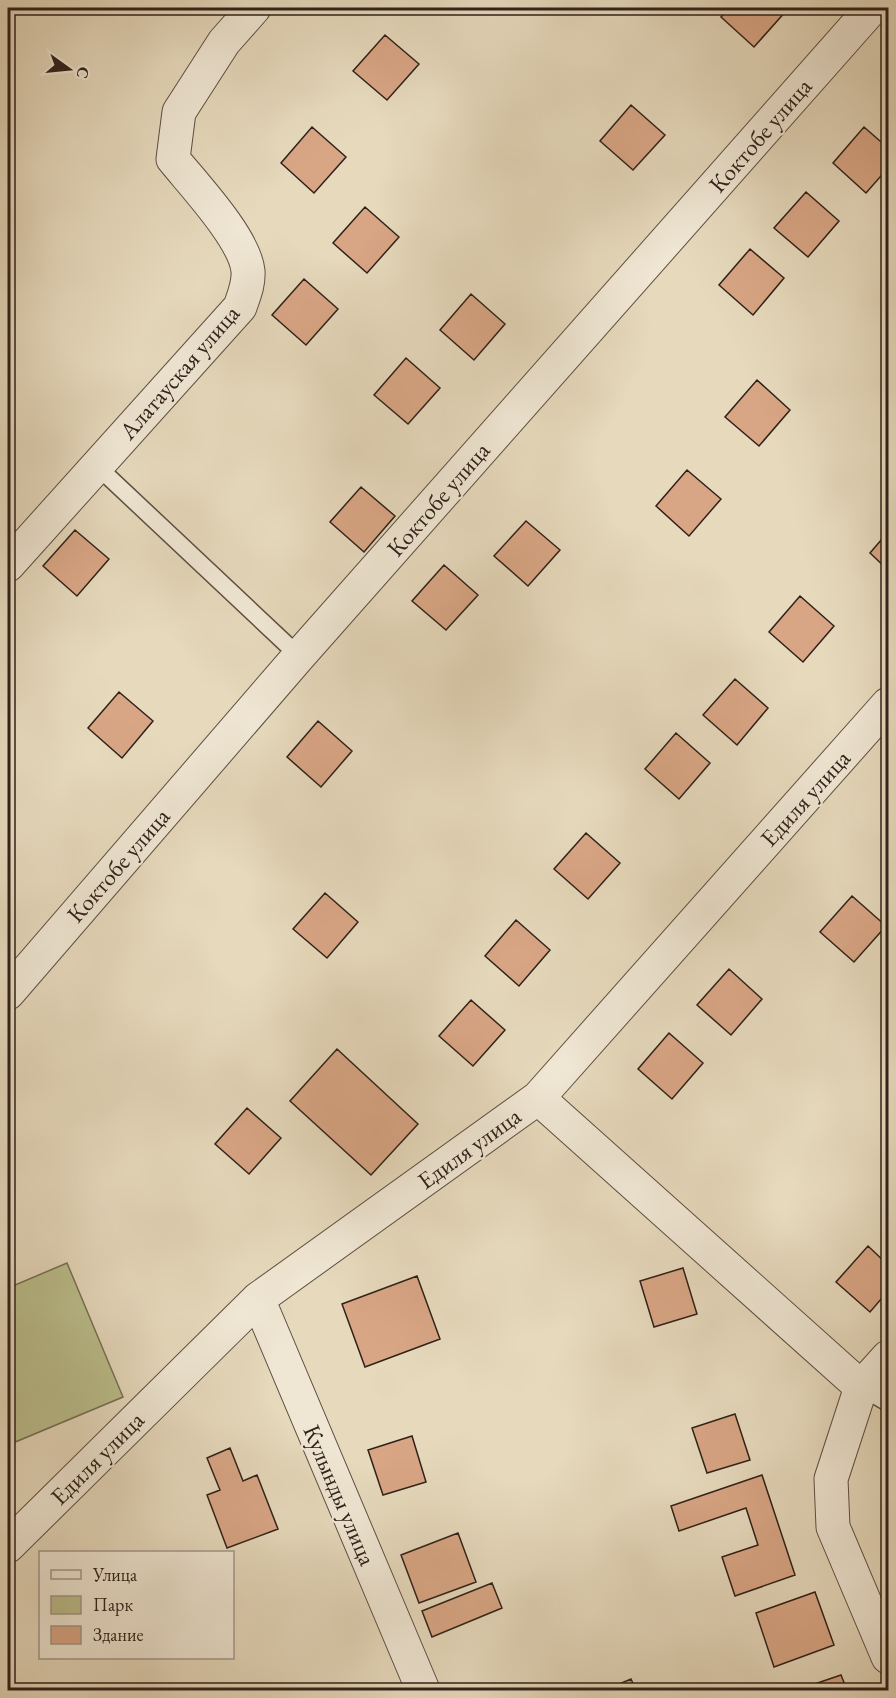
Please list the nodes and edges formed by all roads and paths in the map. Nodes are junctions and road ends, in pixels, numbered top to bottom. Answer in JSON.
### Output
{"nodes":[{"id":1,"x":254,"y":8,"type":"edge"},
{"id":2,"x":873,"y":8,"type":"edge"},
{"id":3,"x":97,"y":466,"type":"junction"},
{"id":4,"x":8,"y":565,"type":"edge"},
{"id":5,"x":299,"y":656,"type":"junction"},
{"id":6,"x":888,"y":704,"type":"edge"},
{"id":7,"x":8,"y":993,"type":"edge"},
{"id":8,"x":538,"y":1098,"type":"junction"},
{"id":9,"x":258,"y":1299,"type":"junction"},
{"id":10,"x":888,"y":1357,"type":"edge"},
{"id":11,"x":875,"y":1395,"type":"edge"},
{"id":12,"x":8,"y":1546,"type":"edge"},
{"id":13,"x":888,"y":1657,"type":"edge"},
{"id":14,"x":423,"y":1690,"type":"edge"}],
"edges":[{"from":1,"to":3,"type":"street","name":"Алатауская улица"},
{"from":2,"to":5,"type":"street","name":"Коктобе улица"},
{"from":3,"to":4,"type":"street","name":"Алатауская улица"},
{"from":3,"to":5,"type":"lane"},
{"from":5,"to":7,"type":"street","name":"Коктобе улица"},
{"from":6,"to":8,"type":"street","name":"Едиля улица"},
{"from":8,"to":9,"type":"street","name":"Едиля улица"},
{"from":8,"to":11,"type":"street"},
{"from":9,"to":12,"type":"street","name":"Едиля улица"},
{"from":9,"to":14,"type":"street","name":"Кулынды улица"},
{"from":10,"to":11,"type":"street"},
{"from":11,"to":13,"type":"street"}]}
